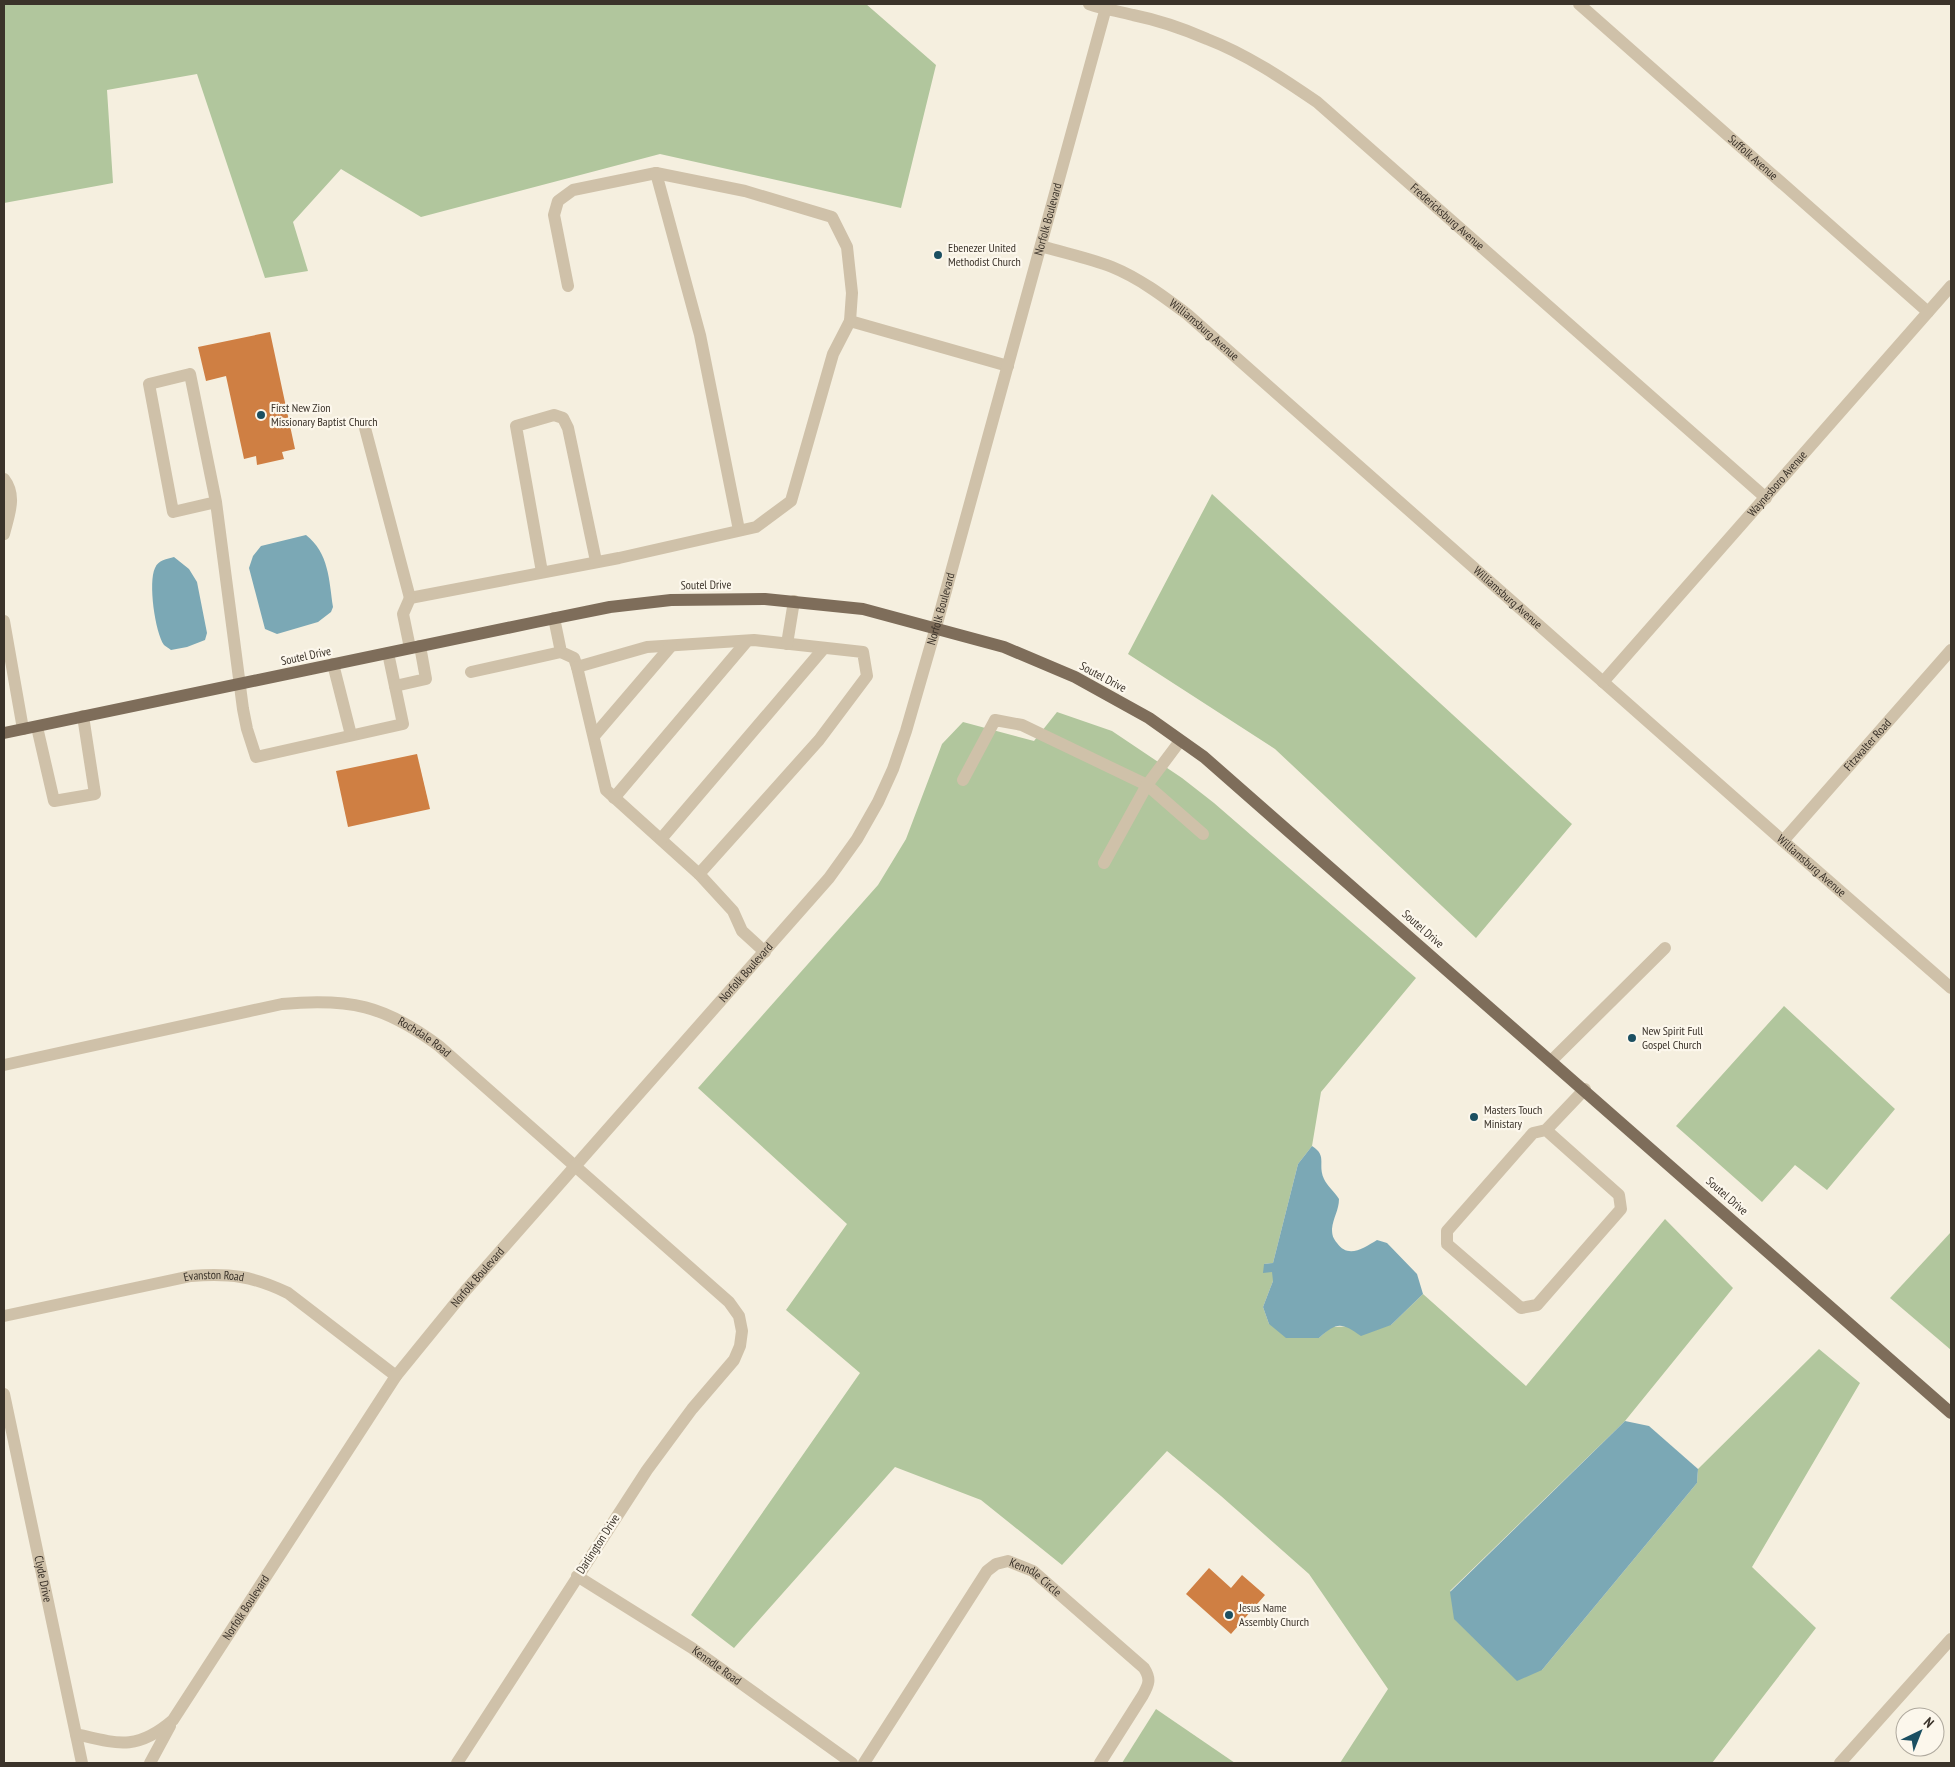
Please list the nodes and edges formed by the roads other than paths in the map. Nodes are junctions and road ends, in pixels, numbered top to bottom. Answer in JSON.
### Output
{"nodes":[{"id":1,"x":1088,"y":4,"type":"edge"},
{"id":2,"x":1579,"y":4,"type":"edge"},
{"id":3,"x":1106,"y":7,"type":"edge"},
{"id":4,"x":656,"y":173,"type":"junction"},
{"id":5,"x":1041,"y":246,"type":"junction"},
{"id":6,"x":568,"y":286,"type":"dead end"},
{"id":7,"x":1951,"y":286,"type":"edge"},
{"id":8,"x":1928,"y":312,"type":"junction"},
{"id":9,"x":850,"y":321,"type":"junction"},
{"id":10,"x":1008,"y":366,"type":"junction"},
{"id":11,"x":365,"y":428,"type":"dead end"},
{"id":12,"x":4,"y":479,"type":"edge"},
{"id":13,"x":1766,"y":498,"type":"junction"},
{"id":14,"x":216,"y":502,"type":"junction"},
{"id":15,"x":739,"y":530,"type":"junction"},
{"id":16,"x":4,"y":534,"type":"edge"},
{"id":17,"x":596,"y":561,"type":"junction"},
{"id":18,"x":542,"y":572,"type":"junction"},
{"id":19,"x":410,"y":598,"type":"junction"},
{"id":20,"x":794,"y":601,"type":"junction"},
{"id":21,"x":554,"y":618,"type":"junction"},
{"id":22,"x":4,"y":621,"type":"edge"},
{"id":23,"x":936,"y":627,"type":"junction"},
{"id":24,"x":747,"y":641,"type":"junction"},
{"id":25,"x":787,"y":644,"type":"junction"},
{"id":26,"x":671,"y":646,"type":"junction"},
{"id":27,"x":415,"y":647,"type":"junction"},
{"id":28,"x":824,"y":648,"type":"junction"},
{"id":29,"x":1951,"y":650,"type":"edge"},
{"id":30,"x":388,"y":652,"type":"junction"},
{"id":31,"x":561,"y":652,"type":"junction"},
{"id":32,"x":333,"y":664,"type":"junction"},
{"id":33,"x":577,"y":667,"type":"junction"},
{"id":34,"x":472,"y":672,"type":"dead end"},
{"id":35,"x":1603,"y":682,"type":"junction"},
{"id":36,"x":240,"y":684,"type":"junction"},
{"id":37,"x":395,"y":686,"type":"junction"},
{"id":38,"x":83,"y":716,"type":"junction"},
{"id":39,"x":37,"y":727,"type":"junction"},
{"id":40,"x":23,"y":729,"type":"junction"},
{"id":41,"x":4,"y":734,"type":"edge"},
{"id":42,"x":351,"y":735,"type":"junction"},
{"id":43,"x":594,"y":736,"type":"junction"},
{"id":44,"x":1180,"y":741,"type":"junction"},
{"id":45,"x":963,"y":780,"type":"dead end"},
{"id":46,"x":1147,"y":786,"type":"junction"},
{"id":47,"x":614,"y":798,"type":"junction"},
{"id":48,"x":1203,"y":834,"type":"dead end"},
{"id":49,"x":661,"y":840,"type":"junction"},
{"id":50,"x":1783,"y":842,"type":"junction"},
{"id":51,"x":1104,"y":863,"type":"dead end"},
{"id":52,"x":699,"y":874,"type":"junction"},
{"id":53,"x":1664,"y":948,"type":"dead end"},
{"id":54,"x":765,"y":952,"type":"junction"},
{"id":55,"x":1951,"y":988,"type":"edge"},
{"id":56,"x":1552,"y":1061,"type":"junction"},
{"id":57,"x":4,"y":1065,"type":"edge"},
{"id":58,"x":1585,"y":1089,"type":"junction"},
{"id":59,"x":1546,"y":1130,"type":"junction"},
{"id":60,"x":576,"y":1167,"type":"junction"},
{"id":61,"x":4,"y":1316,"type":"edge"},
{"id":62,"x":742,"y":1330,"type":"joint"},
{"id":63,"x":396,"y":1376,"type":"junction"},
{"id":64,"x":4,"y":1394,"type":"edge"},
{"id":65,"x":1951,"y":1413,"type":"edge"},
{"id":66,"x":577,"y":1576,"type":"junction"},
{"id":67,"x":1951,"y":1639,"type":"edge"},
{"id":68,"x":172,"y":1720,"type":"junction"},
{"id":69,"x":76,"y":1734,"type":"junction"},
{"id":70,"x":82,"y":1763,"type":"edge"},
{"id":71,"x":150,"y":1763,"type":"edge"},
{"id":72,"x":457,"y":1763,"type":"edge"},
{"id":73,"x":852,"y":1763,"type":"edge"},
{"id":74,"x":864,"y":1763,"type":"edge"},
{"id":75,"x":1100,"y":1763,"type":"edge"},
{"id":76,"x":1840,"y":1763,"type":"edge"}],
"edges":[{"from":1,"to":3,"type":"street","name":"Fredericksburg Avenue"},
{"from":2,"to":8,"type":"street","name":"Suffolk Avenue"},
{"from":3,"to":5,"type":"street","name":"Norfolk Boulevard"},
{"from":3,"to":13,"type":"street","name":"Fredericksburg Avenue"},
{"from":4,"to":6,"type":"street"},
{"from":4,"to":9,"type":"street"},
{"from":4,"to":15,"type":"street"},
{"from":5,"to":10,"type":"street","name":"Norfolk Boulevard"},
{"from":5,"to":35,"type":"street","name":"Williamsburg Avenue"},
{"from":7,"to":8,"type":"street","name":"Waynesboro Avenue"},
{"from":8,"to":13,"type":"street","name":"Waynesboro Avenue"},
{"from":9,"to":10,"type":"street"},
{"from":9,"to":15,"type":"street"},
{"from":10,"to":23,"type":"street","name":"Norfolk Boulevard"},
{"from":11,"to":19,"type":"street"},
{"from":12,"to":16,"type":"street"},
{"from":13,"to":35,"type":"street","name":"Waynesboro Avenue"},
{"from":14,"to":14,"type":"street"},
{"from":14,"to":36,"type":"street"},
{"from":15,"to":17,"type":"street"},
{"from":17,"to":18,"type":"street"},
{"from":17,"to":18,"type":"street"},
{"from":18,"to":19,"type":"street"},
{"from":19,"to":27,"type":"street"},
{"from":20,"to":21,"type":"main road","name":"Soutel Drive"},
{"from":20,"to":23,"type":"main road","name":"Soutel Drive"},
{"from":20,"to":25,"type":"street"},
{"from":21,"to":27,"type":"main road","name":"Soutel Drive"},
{"from":21,"to":31,"type":"street"},
{"from":22,"to":40,"type":"street"},
{"from":23,"to":44,"type":"main road","name":"Soutel Drive"},
{"from":23,"to":54,"type":"street","name":"Norfolk Boulevard"},
{"from":24,"to":25,"type":"street"},
{"from":24,"to":26,"type":"street"},
{"from":24,"to":47,"type":"street"},
{"from":25,"to":28,"type":"street"},
{"from":26,"to":33,"type":"street"},
{"from":26,"to":43,"type":"street"},
{"from":27,"to":30,"type":"main road","name":"Soutel Drive"},
{"from":27,"to":37,"type":"street"},
{"from":28,"to":49,"type":"street"},
{"from":28,"to":52,"type":"street"},
{"from":29,"to":50,"type":"street","name":"Fitzwalter Road"},
{"from":30,"to":32,"type":"main road","name":"Soutel Drive"},
{"from":30,"to":37,"type":"street"},
{"from":31,"to":33,"type":"street"},
{"from":31,"to":34,"type":"street"},
{"from":32,"to":36,"type":"main road","name":"Soutel Drive"},
{"from":32,"to":42,"type":"street"},
{"from":33,"to":43,"type":"street"},
{"from":35,"to":50,"type":"street","name":"Williamsburg Avenue"},
{"from":36,"to":38,"type":"main road","name":"Soutel Drive"},
{"from":36,"to":42,"type":"street"},
{"from":37,"to":42,"type":"street"},
{"from":38,"to":39,"type":"main road","name":"Soutel Drive"},
{"from":38,"to":39,"type":"street"},
{"from":39,"to":40,"type":"main road","name":"Soutel Drive"},
{"from":40,"to":41,"type":"main road","name":"Soutel Drive"},
{"from":43,"to":47,"type":"street"},
{"from":44,"to":46,"type":"street"},
{"from":44,"to":56,"type":"main road","name":"Soutel Drive"},
{"from":45,"to":46,"type":"street"},
{"from":46,"to":48,"type":"street"},
{"from":46,"to":51,"type":"street"},
{"from":47,"to":49,"type":"street"},
{"from":49,"to":52,"type":"street"},
{"from":50,"to":55,"type":"street","name":"Williamsburg Avenue"},
{"from":52,"to":54,"type":"street"},
{"from":53,"to":56,"type":"street"},
{"from":54,"to":60,"type":"street","name":"Norfolk Boulevard"},
{"from":56,"to":58,"type":"main road","name":"Soutel Drive"},
{"from":57,"to":60,"type":"street","name":"Rochdale Road"},
{"from":58,"to":59,"type":"street"},
{"from":58,"to":65,"type":"main road","name":"Soutel Drive"},
{"from":59,"to":59,"type":"street"},
{"from":60,"to":62,"type":"street","name":"Rochdale Road"},
{"from":60,"to":63,"type":"street","name":"Norfolk Boulevard"},
{"from":61,"to":63,"type":"street","name":"Evanston Road"},
{"from":62,"to":66,"type":"street","name":"Darlington Drive"},
{"from":63,"to":68,"type":"street","name":"Norfolk Boulevard"},
{"from":64,"to":69,"type":"street","name":"Clyde Drive"},
{"from":66,"to":72,"type":"street","name":"Darlington Drive"},
{"from":66,"to":73,"type":"street","name":"Kenndle Road"},
{"from":67,"to":76,"type":"street"},
{"from":68,"to":69,"type":"street","name":"Norfolk Boulevard"},
{"from":68,"to":71,"type":"street"},
{"from":69,"to":70,"type":"street","name":"Clyde Drive"},
{"from":74,"to":75,"type":"street","name":"Kenndle Circle"}]}
